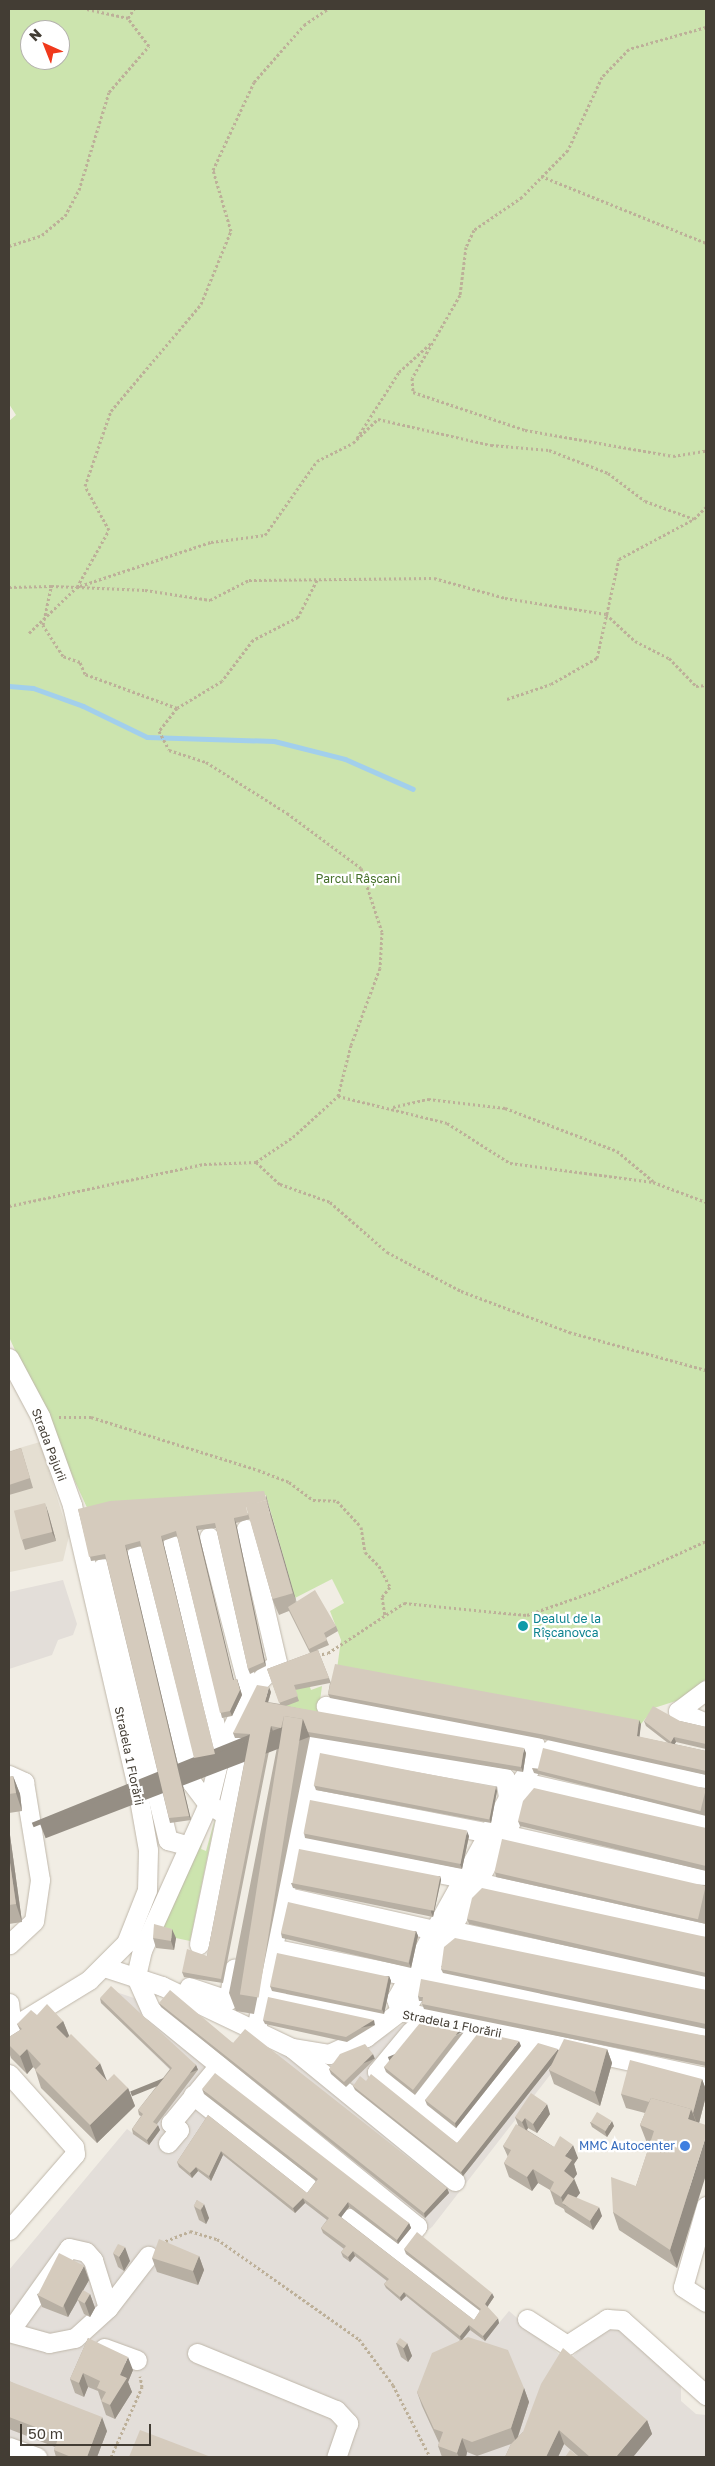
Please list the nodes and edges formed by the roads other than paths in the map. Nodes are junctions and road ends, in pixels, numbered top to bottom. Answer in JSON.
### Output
{"nodes":[{"id":1,"x":9,"y":1358,"type":"edge"},
{"id":2,"x":246,"y":1529,"type":"dead end"},
{"id":3,"x":79,"y":1536,"type":"joint"},
{"id":4,"x":209,"y":1537,"type":"dead end"},
{"id":5,"x":172,"y":1545,"type":"dead end"},
{"id":6,"x":136,"y":1555,"type":"dead end"},
{"id":7,"x":102,"y":1568,"type":"dead end"},
{"id":8,"x":706,"y":1690,"type":"edge"},
{"id":9,"x":249,"y":1692,"type":"junction"},
{"id":10,"x":326,"y":1706,"type":"dead end"},
{"id":11,"x":706,"y":1723,"type":"edge"},
{"id":12,"x":242,"y":1746,"type":"dead end"},
{"id":13,"x":552,"y":1748,"type":"edge"},
{"id":14,"x":221,"y":1751,"type":"junction"},
{"id":15,"x":9,"y":1775,"type":"edge"},
{"id":16,"x":706,"y":1784,"type":"edge"},
{"id":17,"x":304,"y":1796,"type":"junction"},
{"id":18,"x":508,"y":1798,"type":"junction"},
{"id":19,"x":208,"y":1804,"type":"junction"},
{"id":20,"x":226,"y":1815,"type":"junction"},
{"id":21,"x":706,"y":1824,"type":"edge"},
{"id":22,"x":496,"y":1833,"type":"junction"},
{"id":23,"x":294,"y":1844,"type":"junction"},
{"id":24,"x":186,"y":1846,"type":"junction"},
{"id":25,"x":470,"y":1880,"type":"junction"},
{"id":26,"x":706,"y":1880,"type":"edge"},
{"id":27,"x":283,"y":1896,"type":"junction"},
{"id":28,"x":442,"y":1930,"type":"junction"},
{"id":29,"x":706,"y":1933,"type":"edge"},
{"id":30,"x":9,"y":1944,"type":"edge"},
{"id":31,"x":199,"y":1944,"type":"dead end"},
{"id":32,"x":272,"y":1948,"type":"junction"},
{"id":33,"x":238,"y":1952,"type":"edge"},
{"id":34,"x":104,"y":1967,"type":"junction"},
{"id":35,"x":138,"y":1971,"type":"junction"},
{"id":36,"x":417,"y":1974,"type":"junction"},
{"id":37,"x":706,"y":1985,"type":"edge"},
{"id":38,"x":262,"y":1994,"type":"junction"},
{"id":39,"x":9,"y":2003,"type":"edge"},
{"id":40,"x":402,"y":2012,"type":"junction"},
{"id":41,"x":374,"y":2017,"type":"dead end"},
{"id":42,"x":10,"y":2028,"type":"edge"},
{"id":43,"x":475,"y":2028,"type":"junction"},
{"id":44,"x":256,"y":2029,"type":"junction"},
{"id":45,"x":410,"y":2031,"type":"dead end"},
{"id":46,"x":706,"y":2033,"type":"edge"},
{"id":47,"x":534,"y":2041,"type":"junction"},
{"id":48,"x":292,"y":2048,"type":"junction"},
{"id":49,"x":219,"y":2065,"type":"junction"},
{"id":50,"x":377,"y":2072,"type":"junction"},
{"id":51,"x":9,"y":2074,"type":"edge"},
{"id":52,"x":706,"y":2077,"type":"edge"},
{"id":53,"x":347,"y":2094,"type":"junction"},
{"id":54,"x":194,"y":2095,"type":"junction"},
{"id":55,"x":416,"y":2104,"type":"junction"},
{"id":56,"x":168,"y":2143,"type":"dead end"},
{"id":57,"x":455,"y":2181,"type":"dead end"},
{"id":58,"x":307,"y":2186,"type":"dead end"},
{"id":59,"x":706,"y":2206,"type":"edge"},
{"id":60,"x":350,"y":2218,"type":"dead end"},
{"id":61,"x":9,"y":2230,"type":"edge"},
{"id":62,"x":396,"y":2254,"type":"junction"},
{"id":63,"x":148,"y":2256,"type":"road end"},
{"id":64,"x":706,"y":2302,"type":"edge"},
{"id":65,"x":108,"y":2308,"type":"junction"},
{"id":66,"x":472,"y":2315,"type":"dead end"},
{"id":67,"x":527,"y":2320,"type":"dead end"},
{"id":68,"x":9,"y":2332,"type":"edge"},
{"id":69,"x":75,"y":2338,"type":"junction"},
{"id":70,"x":197,"y":2353,"type":"dead end"},
{"id":71,"x":137,"y":2360,"type":"road end"},
{"id":72,"x":706,"y":2394,"type":"edge"},
{"id":73,"x":9,"y":2446,"type":"edge"},
{"id":74,"x":36,"y":2457,"type":"edge"},
{"id":75,"x":336,"y":2457,"type":"edge"}],
"edges":[{"from":1,"to":3,"type":"street","name":"Strada Pajurii"},
{"from":2,"to":9,"type":"street"},
{"from":3,"to":34,"type":"street","name":"Stradela 1 Florării"},
{"from":4,"to":9,"type":"street"},
{"from":5,"to":14,"type":"street"},
{"from":6,"to":19,"type":"street"},
{"from":7,"to":24,"type":"street"},
{"from":8,"to":11,"type":"street"},
{"from":9,"to":14,"type":"street"},
{"from":10,"to":18,"type":"street"},
{"from":12,"to":20,"type":"street"},
{"from":13,"to":16,"type":"street"},
{"from":14,"to":19,"type":"street"},
{"from":15,"to":30,"type":"street"},
{"from":17,"to":18,"type":"street"},
{"from":17,"to":22,"type":"street"},
{"from":17,"to":23,"type":"street"},
{"from":18,"to":22,"type":"street"},
{"from":19,"to":20,"type":"street"},
{"from":19,"to":24,"type":"street"},
{"from":20,"to":31,"type":"street"},
{"from":21,"to":22,"type":"street"},
{"from":22,"to":25,"type":"street"},
{"from":22,"to":26,"type":"street"},
{"from":23,"to":25,"type":"street"},
{"from":23,"to":27,"type":"street"},
{"from":24,"to":35,"type":"street"},
{"from":25,"to":28,"type":"street"},
{"from":25,"to":29,"type":"street"},
{"from":27,"to":28,"type":"street"},
{"from":27,"to":32,"type":"street"},
{"from":28,"to":36,"type":"street"},
{"from":28,"to":37,"type":"street"},
{"from":32,"to":36,"type":"street"},
{"from":32,"to":38,"type":"street"},
{"from":33,"to":35,"type":"street"},
{"from":34,"to":35,"type":"street","name":"Stradela 1 Florării"},
{"from":34,"to":42,"type":"street","name":"Stradela 1 Florării"},
{"from":35,"to":44,"type":"street","name":"Stradela 1 Florării"},
{"from":35,"to":49,"type":"street"},
{"from":36,"to":40,"type":"street"},
{"from":36,"to":46,"type":"street"},
{"from":38,"to":41,"type":"street"},
{"from":38,"to":44,"type":"street"},
{"from":39,"to":42,"type":"street"},
{"from":40,"to":43,"type":"street","name":"Stradela 1 Florării"},
{"from":40,"to":48,"type":"street","name":"Stradela 1 Florării"},
{"from":43,"to":47,"type":"street","name":"Stradela 1 Florării"},
{"from":43,"to":55,"type":"street"},
{"from":44,"to":48,"type":"street","name":"Stradela 1 Florării"},
{"from":45,"to":50,"type":"street"},
{"from":47,"to":52,"type":"street","name":"Stradela 1 Florării"},
{"from":47,"to":55,"type":"street"},
{"from":48,"to":53,"type":"street"},
{"from":49,"to":54,"type":"street"},
{"from":49,"to":62,"type":"street"},
{"from":50,"to":53,"type":"street"},
{"from":50,"to":55,"type":"street"},
{"from":51,"to":61,"type":"street"},
{"from":53,"to":57,"type":"street"},
{"from":54,"to":56,"type":"street"},
{"from":54,"to":58,"type":"street"},
{"from":59,"to":64,"type":"street"},
{"from":60,"to":62,"type":"street"},
{"from":62,"to":66,"type":"street"},
{"from":63,"to":65,"type":"street"},
{"from":65,"to":68,"type":"street"},
{"from":65,"to":69,"type":"street"},
{"from":67,"to":72,"type":"street"},
{"from":68,"to":69,"type":"street"},
{"from":69,"to":71,"type":"street"},
{"from":70,"to":75,"type":"street"},
{"from":73,"to":74,"type":"street"}]}
